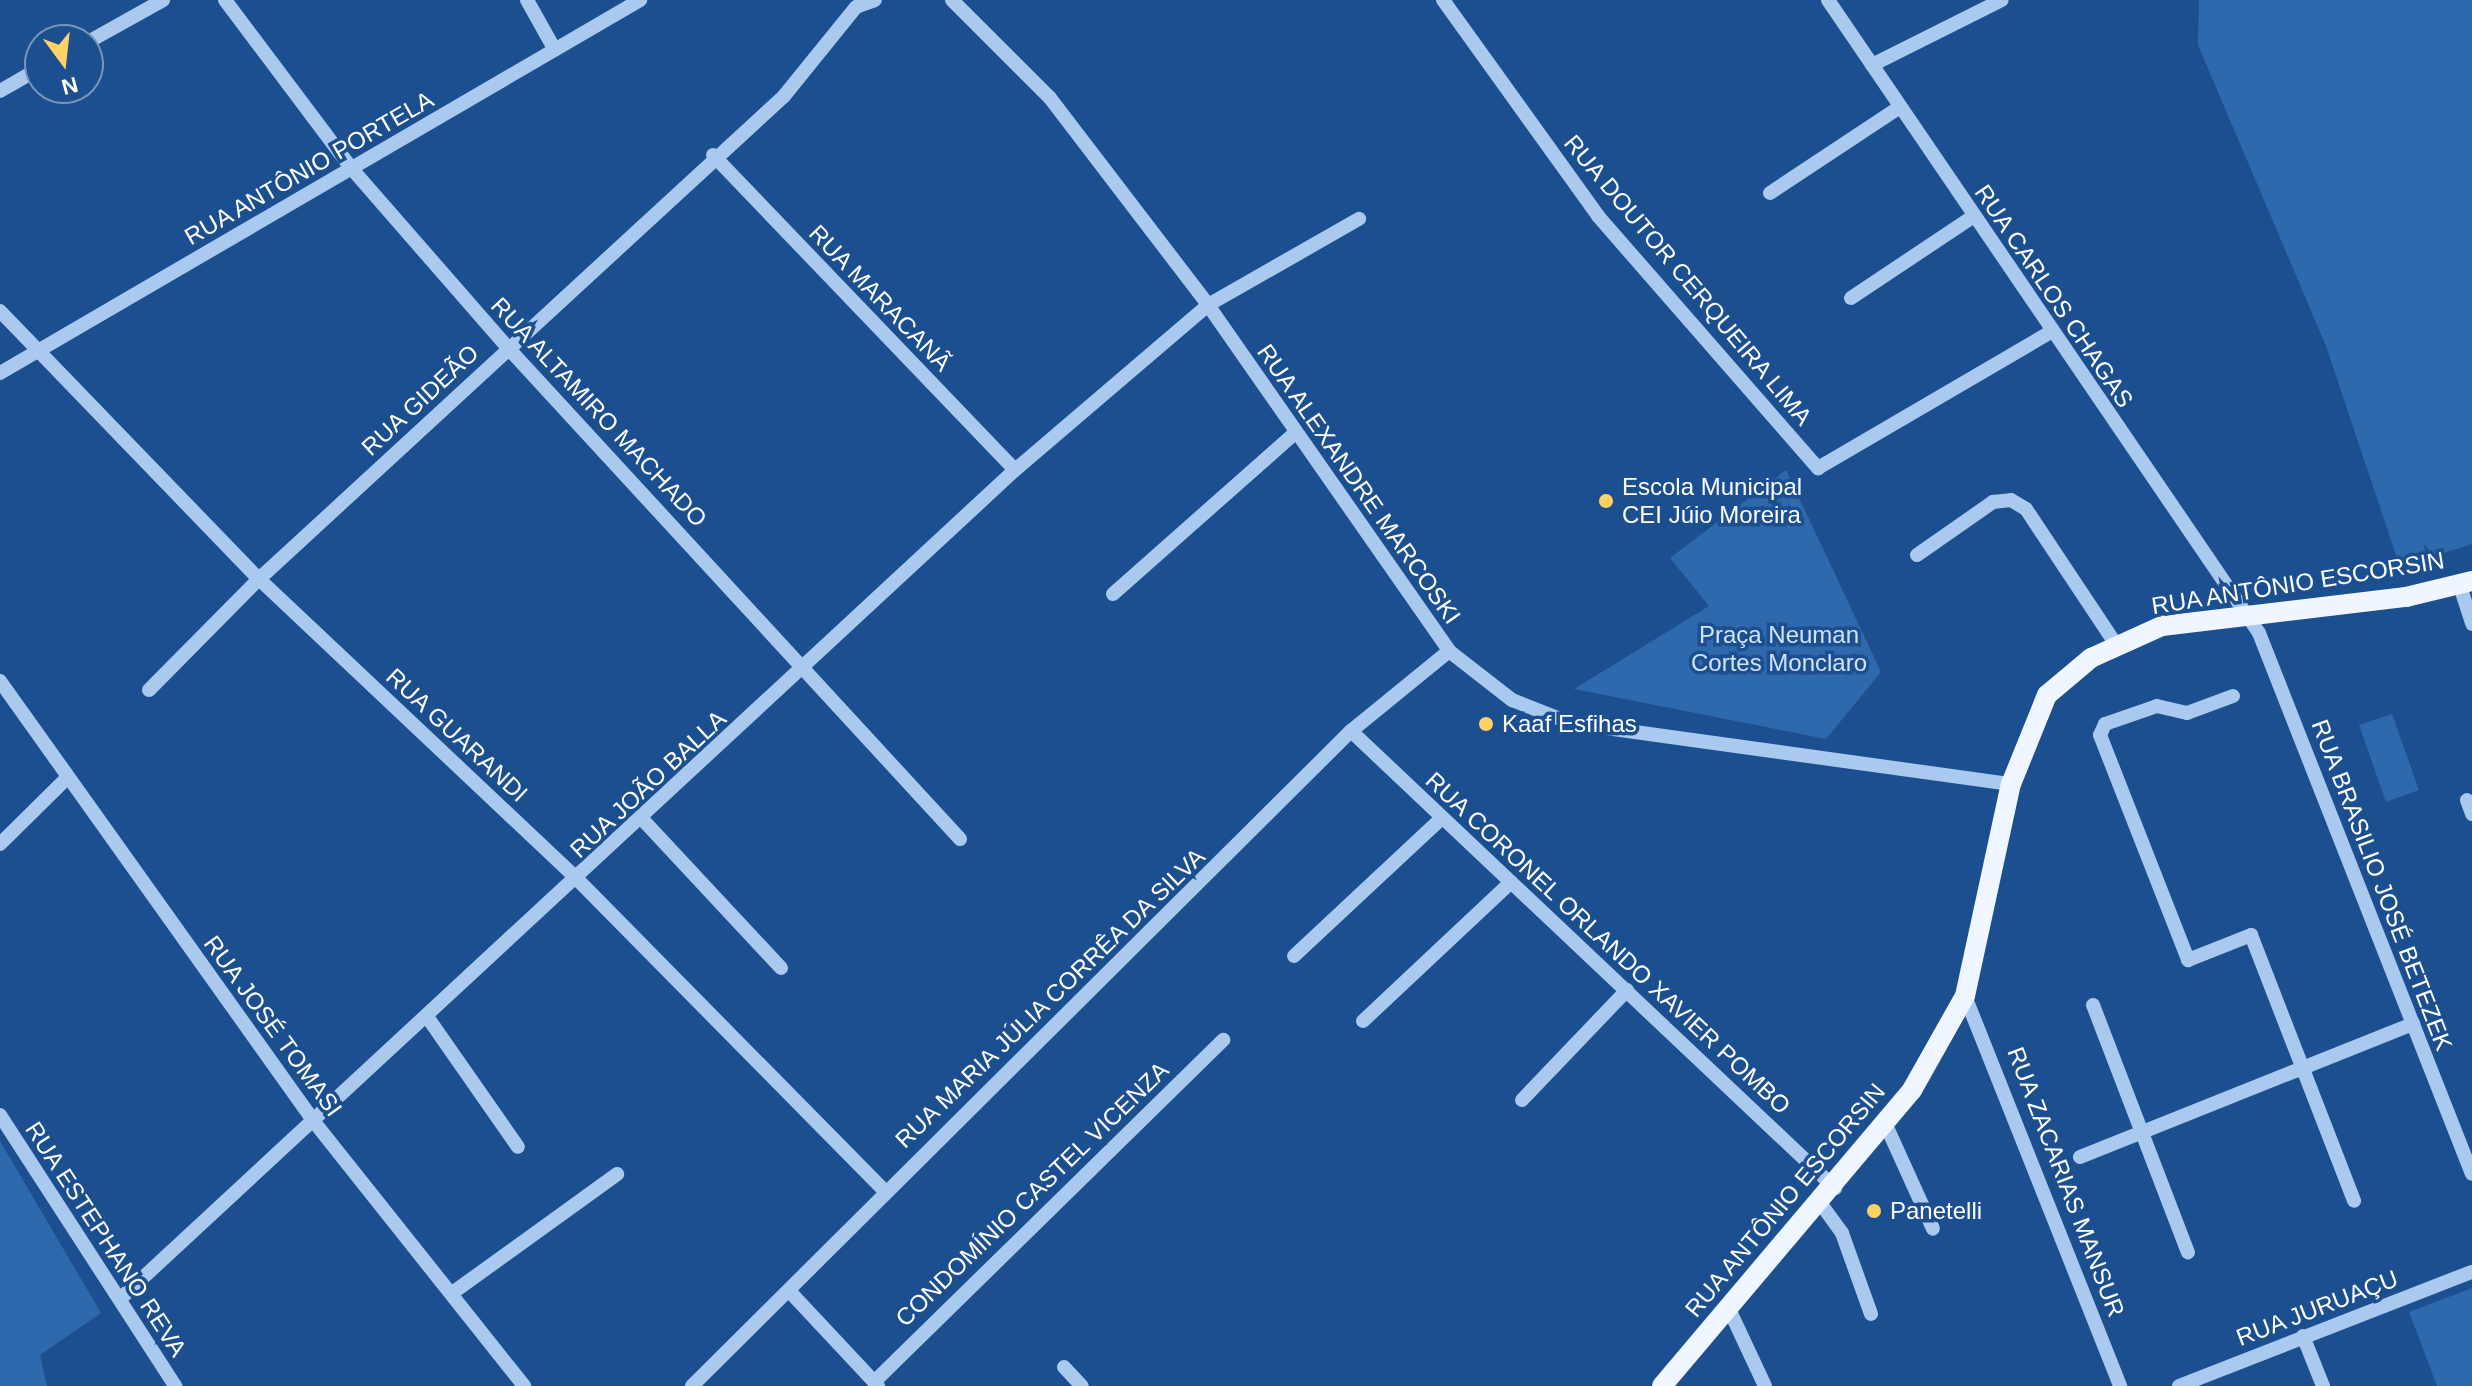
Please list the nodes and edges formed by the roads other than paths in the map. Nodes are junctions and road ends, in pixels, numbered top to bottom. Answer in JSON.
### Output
{"nodes":[{"id":1,"x":163,"y":0,"type":"edge"},
{"id":2,"x":225,"y":0,"type":"edge"},
{"id":3,"x":527,"y":0,"type":"edge"},
{"id":4,"x":640,"y":0,"type":"edge"},
{"id":5,"x":875,"y":0,"type":"edge"},
{"id":6,"x":952,"y":0,"type":"edge"},
{"id":7,"x":1443,"y":0,"type":"edge"},
{"id":8,"x":1828,"y":0,"type":"edge"},
{"id":9,"x":2002,"y":0,"type":"edge"},
{"id":10,"x":104,"y":33,"type":"edge"},
{"id":11,"x":555,"y":50,"type":"junction"},
{"id":12,"x":1872,"y":65,"type":"junction"},
{"id":13,"x":24,"y":77,"type":"edge"},
{"id":14,"x":0,"y":91,"type":"edge"},
{"id":15,"x":1900,"y":107,"type":"junction"},
{"id":16,"x":713,"y":155,"type":"junction"},
{"id":17,"x":352,"y":169,"type":"junction"},
{"id":18,"x":1770,"y":193,"type":"dead end"},
{"id":19,"x":1974,"y":216,"type":"junction"},
{"id":20,"x":1359,"y":219,"type":"dead end"},
{"id":21,"x":1851,"y":298,"type":"dead end"},
{"id":22,"x":1208,"y":305,"type":"junction"},
{"id":23,"x":0,"y":311,"type":"edge"},
{"id":24,"x":2052,"y":331,"type":"junction"},
{"id":25,"x":509,"y":349,"type":"junction"},
{"id":26,"x":36,"y":353,"type":"junction"},
{"id":27,"x":0,"y":373,"type":"edge"},
{"id":28,"x":1293,"y":435,"type":"junction"},
{"id":29,"x":1015,"y":470,"type":"junction"},
{"id":30,"x":1917,"y":555,"type":"dead end"},
{"id":31,"x":259,"y":579,"type":"junction"},
{"id":32,"x":2466,"y":584,"type":"edge"},
{"id":33,"x":1113,"y":594,"type":"dead end"},
{"id":34,"x":2248,"y":614,"type":"junction"},
{"id":35,"x":2472,"y":624,"type":"edge"},
{"id":36,"x":2115,"y":643,"type":"junction"},
{"id":37,"x":1449,"y":651,"type":"junction"},
{"id":38,"x":804,"y":666,"type":"junction"},
{"id":39,"x":0,"y":681,"type":"edge"},
{"id":40,"x":149,"y":690,"type":"dead end"},
{"id":41,"x":2233,"y":696,"type":"dead end"},
{"id":42,"x":1351,"y":731,"type":"junction"},
{"id":43,"x":67,"y":778,"type":"junction"},
{"id":44,"x":2011,"y":784,"type":"junction"},
{"id":45,"x":1442,"y":818,"type":"junction"},
{"id":46,"x":644,"y":821,"type":"junction"},
{"id":47,"x":960,"y":839,"type":"dead end"},
{"id":48,"x":0,"y":844,"type":"edge"},
{"id":49,"x":578,"y":880,"type":"junction"},
{"id":50,"x":1511,"y":882,"type":"junction"},
{"id":51,"x":1294,"y":956,"type":"dead end"},
{"id":52,"x":781,"y":968,"type":"dead end"},
{"id":53,"x":1627,"y":990,"type":"junction"},
{"id":54,"x":1965,"y":996,"type":"junction"},
{"id":55,"x":2093,"y":1005,"type":"dead end"},
{"id":56,"x":428,"y":1018,"type":"junction"},
{"id":57,"x":1363,"y":1021,"type":"dead end"},
{"id":58,"x":2413,"y":1024,"type":"junction"},
{"id":59,"x":1223,"y":1040,"type":"dead end"},
{"id":60,"x":2305,"y":1067,"type":"junction"},
{"id":61,"x":1522,"y":1100,"type":"dead end"},
{"id":62,"x":0,"y":1115,"type":"edge"},
{"id":63,"x":315,"y":1123,"type":"junction"},
{"id":64,"x":1885,"y":1123,"type":"junction"},
{"id":65,"x":2142,"y":1132,"type":"junction"},
{"id":66,"x":518,"y":1147,"type":"dead end"},
{"id":67,"x":2080,"y":1157,"type":"dead end"},
{"id":68,"x":2471,"y":1167,"type":"edge"},
{"id":69,"x":617,"y":1174,"type":"dead end"},
{"id":70,"x":1835,"y":1188,"type":"junction"},
{"id":71,"x":884,"y":1190,"type":"junction"},
{"id":72,"x":2354,"y":1201,"type":"dead end"},
{"id":73,"x":1821,"y":1204,"type":"junction"},
{"id":74,"x":1933,"y":1229,"type":"dead end"},
{"id":75,"x":2188,"y":1252,"type":"dead end"},
{"id":76,"x":2472,"y":1272,"type":"edge"},
{"id":77,"x":455,"y":1291,"type":"junction"},
{"id":78,"x":792,"y":1294,"type":"junction"},
{"id":79,"x":121,"y":1298,"type":"junction"},
{"id":80,"x":1728,"y":1307,"type":"junction"},
{"id":81,"x":1871,"y":1314,"type":"dead end"},
{"id":82,"x":2303,"y":1336,"type":"junction"},
{"id":83,"x":1064,"y":1367,"type":"dead end"},
{"id":84,"x":876,"y":1384,"type":"edge"},
{"id":85,"x":175,"y":1386,"type":"edge"},
{"id":86,"x":524,"y":1386,"type":"edge"},
{"id":87,"x":692,"y":1386,"type":"edge"},
{"id":88,"x":1082,"y":1386,"type":"edge"},
{"id":89,"x":1662,"y":1386,"type":"edge"},
{"id":90,"x":1765,"y":1386,"type":"edge"},
{"id":91,"x":2120,"y":1386,"type":"edge"},
{"id":92,"x":2179,"y":1386,"type":"edge"},
{"id":93,"x":2323,"y":1386,"type":"edge"}],
"edges":[{"from":1,"to":10,"type":"street"},
{"from":2,"to":17,"type":"street","name":"RUA ALTAMIRO MACHADO"},
{"from":3,"to":11,"type":"street"},
{"from":4,"to":11,"type":"street","name":"RUA ANTÔNIO PORTELA"},
{"from":5,"to":16,"type":"street","name":"RUA GIDEÃO"},
{"from":6,"to":22,"type":"street","name":"RUA ALEXANDRE MARCOSKI"},
{"from":7,"to":24,"type":"street","name":"RUA DOUTOR CERQUEIRA LIMA"},
{"from":8,"to":12,"type":"street","name":"RUA CARLOS CHAGAS"},
{"from":9,"to":12,"type":"street"},
{"from":11,"to":17,"type":"street","name":"RUA ANTÔNIO PORTELA"},
{"from":12,"to":15,"type":"street","name":"RUA CARLOS CHAGAS"},
{"from":13,"to":14,"type":"street"},
{"from":15,"to":18,"type":"street"},
{"from":15,"to":19,"type":"street","name":"RUA CARLOS CHAGAS"},
{"from":16,"to":25,"type":"street","name":"RUA GIDEÃO"},
{"from":16,"to":29,"type":"street","name":"RUA MARACANÃ"},
{"from":17,"to":25,"type":"street","name":"RUA ALTAMIRO MACHADO"},
{"from":17,"to":26,"type":"street","name":"RUA ANTÔNIO PORTELA"},
{"from":19,"to":21,"type":"street"},
{"from":19,"to":24,"type":"street","name":"RUA CARLOS CHAGAS"},
{"from":20,"to":22,"type":"street","name":"RUA JOÃO BALLA"},
{"from":22,"to":28,"type":"street","name":"RUA ALEXANDRE MARCOSKI"},
{"from":22,"to":29,"type":"street","name":"RUA JOÃO BALLA"},
{"from":23,"to":26,"type":"street","name":"RUA GUARANDI"},
{"from":24,"to":34,"type":"street","name":"RUA CARLOS CHAGAS"},
{"from":25,"to":31,"type":"street","name":"RUA GIDEÃO"},
{"from":25,"to":38,"type":"street","name":"RUA ALTAMIRO MACHADO"},
{"from":26,"to":27,"type":"street","name":"RUA ANTÔNIO PORTELA"},
{"from":26,"to":31,"type":"street","name":"RUA GUARANDI"},
{"from":28,"to":33,"type":"street"},
{"from":28,"to":37,"type":"street","name":"RUA ALEXANDRE MARCOSKI"},
{"from":29,"to":38,"type":"street","name":"RUA JOÃO BALLA"},
{"from":30,"to":36,"type":"street"},
{"from":31,"to":40,"type":"street","name":"RUA GIDEÃO"},
{"from":31,"to":49,"type":"street","name":"RUA GUARANDI"},
{"from":32,"to":34,"type":"main road","name":"RUA ANTÔNIO ESCORSIN"},
{"from":32,"to":35,"type":"street"},
{"from":34,"to":36,"type":"main road","name":"RUA ANTÔNIO ESCORSIN"},
{"from":34,"to":58,"type":"street","name":"RUA BRASILIO JOSÉ BETEZEK"},
{"from":36,"to":44,"type":"main road","name":"RUA ANTÔNIO ESCORSIN"},
{"from":37,"to":42,"type":"street","name":"RUA MARIA JÚLIA CORRÊA DA SILVA"},
{"from":37,"to":44,"type":"street","name":"RUA ALEXANDRE MARCOSKI"},
{"from":38,"to":46,"type":"street","name":"RUA JOÃO BALLA"},
{"from":38,"to":47,"type":"street","name":"RUA ALTAMIRO MACHADO"},
{"from":39,"to":43,"type":"street","name":"RUA JOSÉ TOMASI"},
{"from":41,"to":60,"type":"street"},
{"from":42,"to":45,"type":"street","name":"RUA CORONEL ORLANDO XAVIER POMBO"},
{"from":42,"to":71,"type":"street","name":"RUA MARIA JÚLIA CORRÊA DA SILVA"},
{"from":43,"to":48,"type":"street"},
{"from":43,"to":63,"type":"street","name":"RUA JOSÉ TOMASI"},
{"from":44,"to":54,"type":"main road","name":"RUA ANTÔNIO ESCORSIN"},
{"from":45,"to":50,"type":"street","name":"RUA CORONEL ORLANDO XAVIER POMBO"},
{"from":45,"to":51,"type":"street"},
{"from":46,"to":49,"type":"street","name":"RUA JOÃO BALLA"},
{"from":46,"to":52,"type":"street"},
{"from":49,"to":56,"type":"street","name":"RUA JOÃO BALLA"},
{"from":49,"to":71,"type":"street","name":"RUA GUARANDI"},
{"from":50,"to":53,"type":"street","name":"RUA CORONEL ORLANDO XAVIER POMBO"},
{"from":50,"to":57,"type":"street"},
{"from":53,"to":61,"type":"street"},
{"from":53,"to":70,"type":"street","name":"RUA CORONEL ORLANDO XAVIER POMBO"},
{"from":54,"to":64,"type":"main road","name":"RUA ANTÔNIO ESCORSIN"},
{"from":54,"to":91,"type":"street","name":"RUA ZACARIAS MANSUR"},
{"from":55,"to":65,"type":"street"},
{"from":56,"to":63,"type":"street","name":"RUA JOÃO BALLA"},
{"from":56,"to":66,"type":"street"},
{"from":58,"to":60,"type":"street"},
{"from":58,"to":68,"type":"street","name":"RUA BRASILIO JOSÉ BETEZEK"},
{"from":59,"to":84,"type":"street","name":"CONDOMÍNIO CASTEL VICENZA"},
{"from":60,"to":65,"type":"street"},
{"from":60,"to":72,"type":"street"},
{"from":62,"to":79,"type":"street","name":"RUA ESTEPHANO REVA"},
{"from":63,"to":77,"type":"street","name":"RUA JOSÉ TOMASI"},
{"from":63,"to":79,"type":"street","name":"RUA JOÃO BALLA"},
{"from":64,"to":70,"type":"main road","name":"RUA ANTÔNIO ESCORSIN"},
{"from":64,"to":74,"type":"street"},
{"from":65,"to":67,"type":"street"},
{"from":65,"to":75,"type":"street"},
{"from":69,"to":77,"type":"street"},
{"from":70,"to":73,"type":"main road","name":"RUA ANTÔNIO ESCORSIN"},
{"from":71,"to":78,"type":"street","name":"RUA MARIA JÚLIA CORRÊA DA SILVA"},
{"from":73,"to":80,"type":"main road","name":"RUA ANTÔNIO ESCORSIN"},
{"from":73,"to":81,"type":"street"},
{"from":76,"to":82,"type":"street","name":"RUA JURUAÇU"},
{"from":77,"to":86,"type":"street","name":"RUA JOSÉ TOMASI"},
{"from":78,"to":84,"type":"street"},
{"from":78,"to":87,"type":"street","name":"RUA MARIA JÚLIA CORRÊA DA SILVA"},
{"from":79,"to":85,"type":"street","name":"RUA ESTEPHANO REVA"},
{"from":80,"to":89,"type":"main road","name":"RUA ANTÔNIO ESCORSIN"},
{"from":80,"to":90,"type":"street"},
{"from":82,"to":92,"type":"street","name":"RUA JURUAÇU"},
{"from":82,"to":93,"type":"street"},
{"from":83,"to":88,"type":"street"}]}
